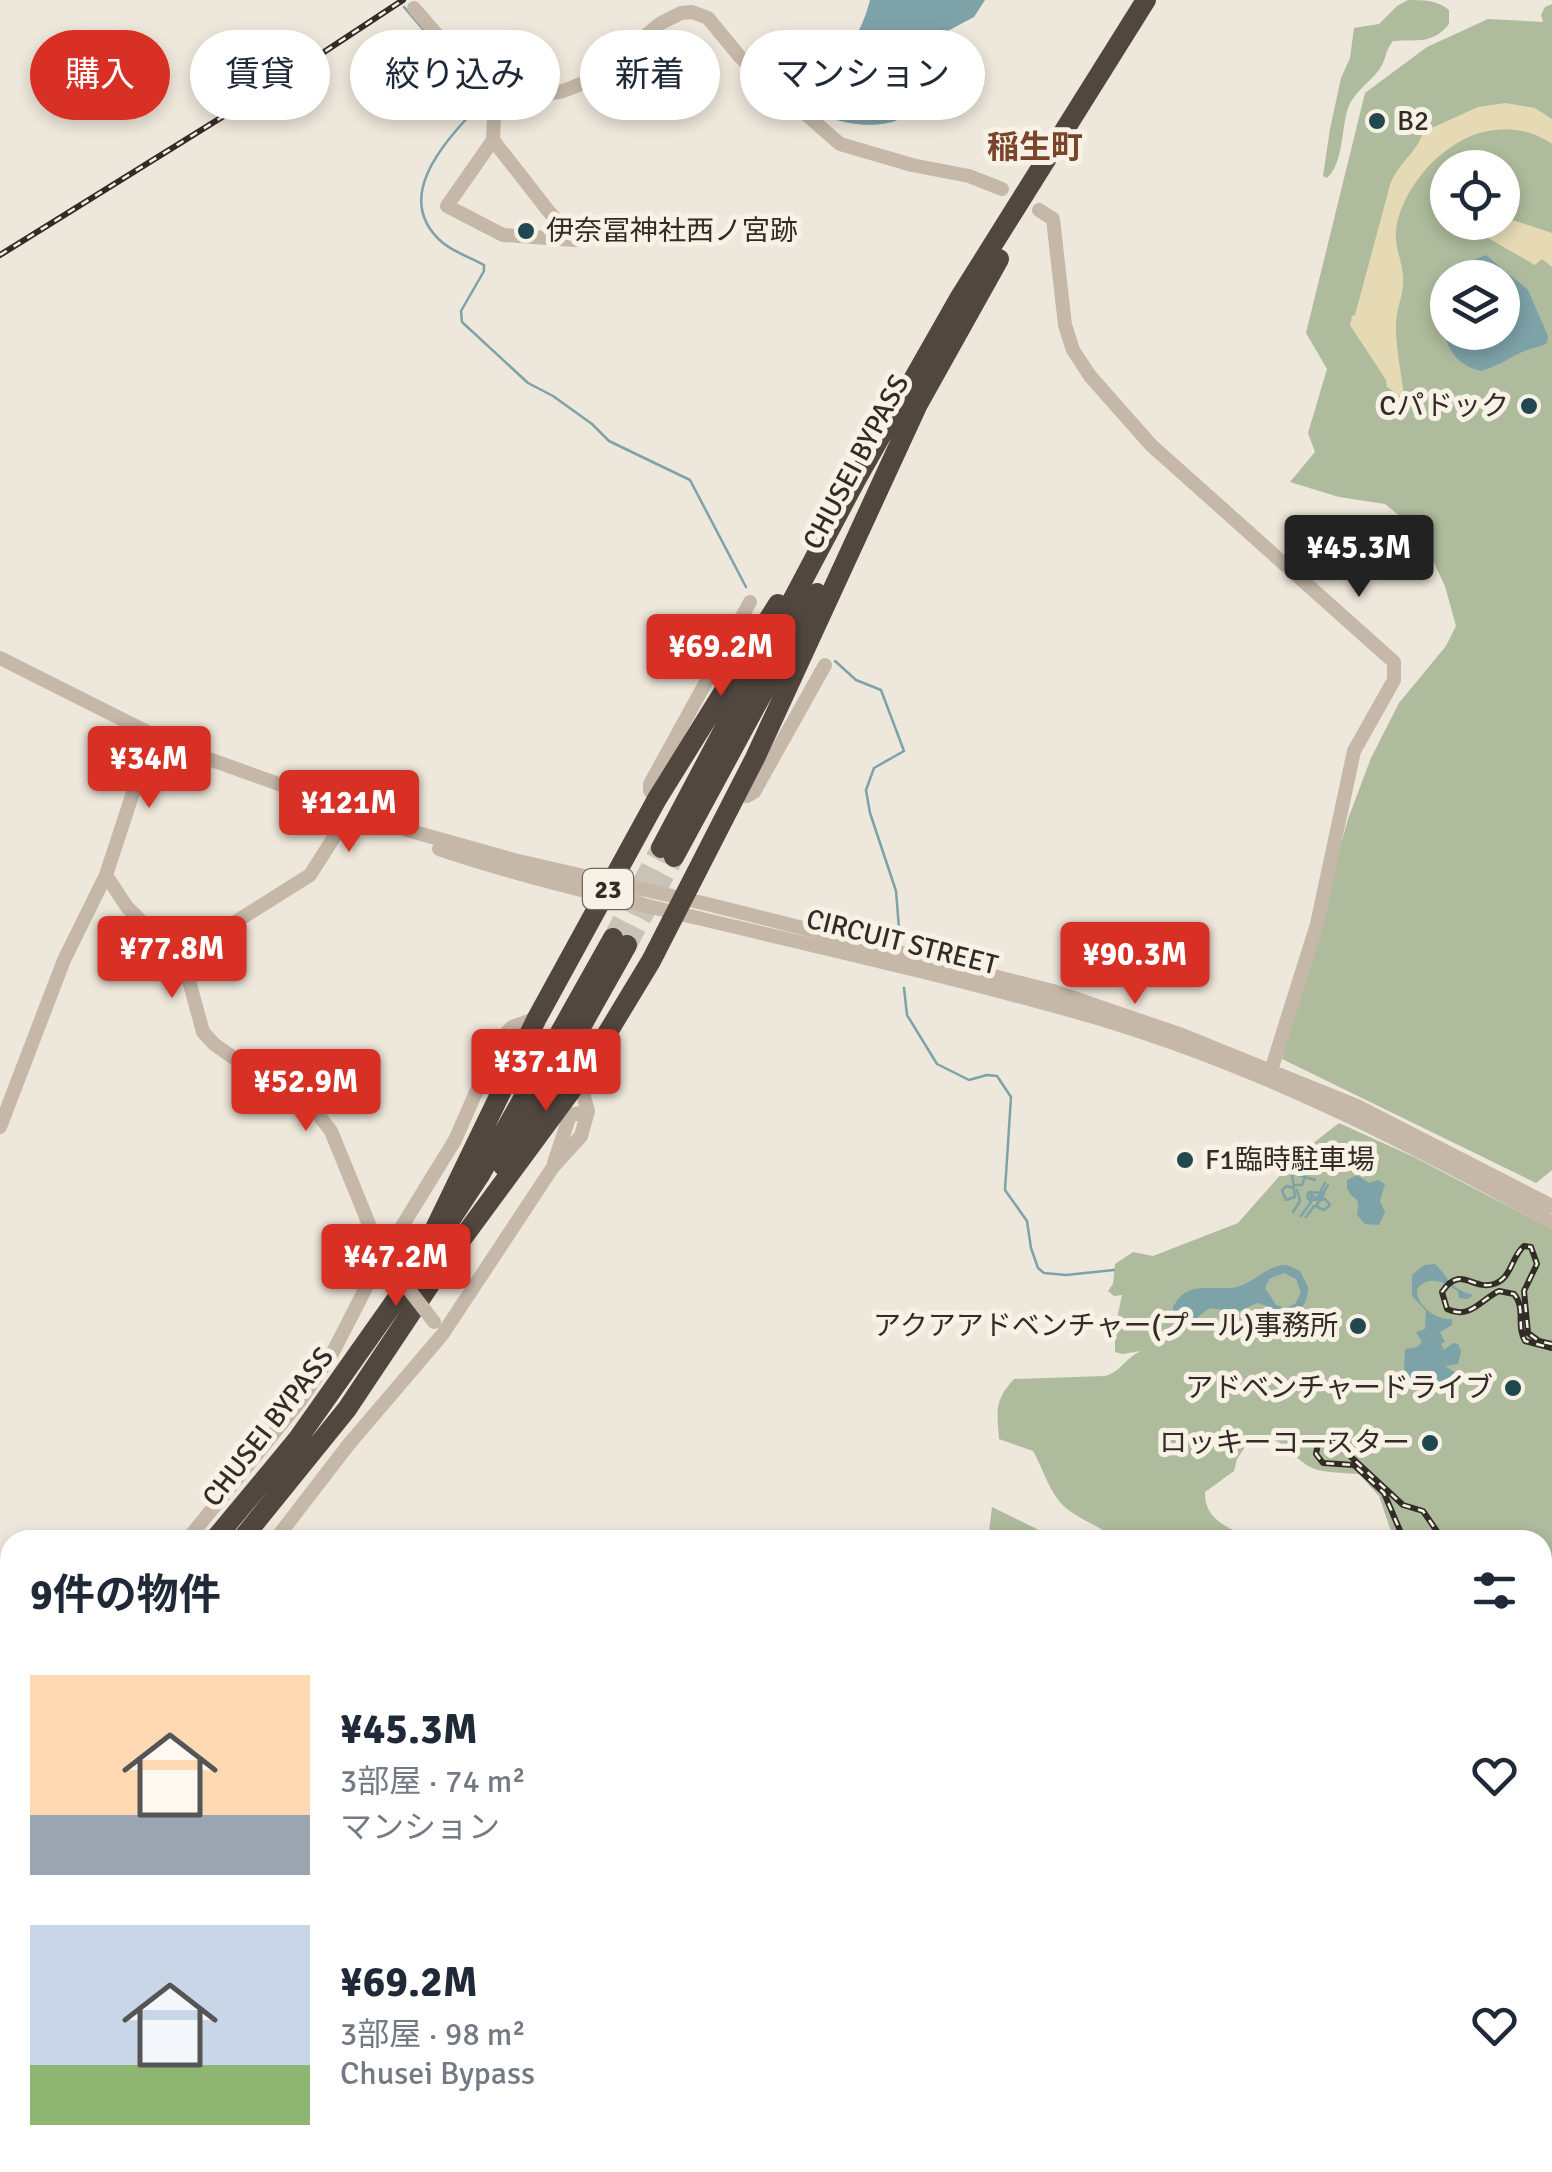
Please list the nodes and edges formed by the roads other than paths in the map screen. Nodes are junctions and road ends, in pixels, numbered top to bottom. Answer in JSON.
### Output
{"nodes":[{"id":1,"x":1146,"y":0,"type":"edge"},
{"id":2,"x":414,"y":8,"type":"dead end"},
{"id":3,"x":432,"y":30,"type":"edge"},
{"id":4,"x":560,"y":90,"type":"edge"},
{"id":5,"x":1088,"y":95,"type":"junction"},
{"id":6,"x":494,"y":120,"type":"edge"},
{"id":7,"x":493,"y":140,"type":"junction"},
{"id":8,"x":1002,"y":189,"type":"dead end"},
{"id":9,"x":1039,"y":210,"type":"dead end"},
{"id":10,"x":918,"y":404,"type":"junction"},
{"id":11,"x":837,"y":518,"type":"junction"},
{"id":12,"x":750,"y":602,"type":"dead end"},
{"id":13,"x":0,"y":658,"type":"edge"},
{"id":14,"x":825,"y":665,"type":"dead end"},
{"id":15,"x":152,"y":735,"type":"junction"},
{"id":16,"x":181,"y":749,"type":"junction"},
{"id":17,"x":738,"y":793,"type":"junction"},
{"id":18,"x":657,"y":798,"type":"junction"},
{"id":19,"x":347,"y":817,"type":"junction"},
{"id":20,"x":106,"y":875,"type":"junction"},
{"id":21,"x":608,"y":889,"type":"junction"},
{"id":22,"x":678,"y":906,"type":"junction"},
{"id":23,"x":178,"y":958,"type":"junction"},
{"id":24,"x":537,"y":1018,"type":"junction"},
{"id":25,"x":1270,"y":1076,"type":"junction"},
{"id":26,"x":579,"y":1080,"type":"junction"},
{"id":27,"x":0,"y":1128,"type":"edge"},
{"id":28,"x":1552,"y":1206,"type":"edge"},
{"id":29,"x":1552,"y":1222,"type":"edge"},
{"id":30,"x":456,"y":1248,"type":"junction"},
{"id":31,"x":384,"y":1256,"type":"junction"},
{"id":32,"x":402,"y":1274,"type":"junction"},
{"id":33,"x":434,"y":1322,"type":"dead end"},
{"id":34,"x":195,"y":1530,"type":"edge"},
{"id":35,"x":222,"y":1530,"type":"edge"},
{"id":36,"x":248,"y":1530,"type":"edge"},
{"id":37,"x":282,"y":1530,"type":"edge"}],
"edges":[{"from":1,"to":5,"type":"highway","name":"CHUSEI BYPASS","number":"23"},
{"from":2,"to":3,"type":"street"},
{"from":4,"to":8,"type":"street"},
{"from":5,"to":10,"type":"highway","name":"CHUSEI BYPASS","number":"23"},
{"from":5,"to":11,"type":"highway","name":"CHUSEI BYPASS","number":"23"},
{"from":6,"to":7,"type":"street"},
{"from":7,"to":7,"type":"street"},
{"from":9,"to":25,"type":"street"},
{"from":10,"to":11,"type":"highway","name":"CHUSEI BYPASS","number":"23"},
{"from":10,"to":17,"type":"highway","number":"23"},
{"from":11,"to":18,"type":"highway","number":"23"},
{"from":12,"to":18,"type":"street"},
{"from":13,"to":15,"type":"street"},
{"from":14,"to":17,"type":"street"},
{"from":15,"to":16,"type":"street"},
{"from":15,"to":20,"type":"street"},
{"from":16,"to":19,"type":"street"},
{"from":16,"to":21,"type":"street"},
{"from":17,"to":22,"type":"highway","number":"23"},
{"from":18,"to":21,"type":"highway","number":"23"},
{"from":19,"to":21,"type":"street"},
{"from":19,"to":23,"type":"street"},
{"from":20,"to":23,"type":"street"},
{"from":20,"to":27,"type":"street"},
{"from":21,"to":22,"type":"street","name":"CIRCUIT STREET"},
{"from":21,"to":24,"type":"highway","number":"23"},
{"from":22,"to":25,"type":"street","name":"CIRCUIT STREET"},
{"from":22,"to":26,"type":"highway"},
{"from":23,"to":31,"type":"street"},
{"from":24,"to":31,"type":"street"},
{"from":24,"to":32,"type":"highway","number":"23"},
{"from":25,"to":28,"type":"street","name":"CIRCUIT STREET"},
{"from":25,"to":29,"type":"street","name":"CIRCUIT STREET"},
{"from":26,"to":30,"type":"highway"},
{"from":26,"to":37,"type":"street"},
{"from":30,"to":32,"type":"highway","name":"CHUSEI BYPASS","number":"23"},
{"from":30,"to":36,"type":"highway","name":"CHUSEI BYPASS","number":"23"},
{"from":31,"to":32,"type":"street"},
{"from":31,"to":34,"type":"street"},
{"from":32,"to":33,"type":"street","bridge":true},
{"from":32,"to":35,"type":"highway","name":"CHUSEI BYPASS","number":"23"}]}
